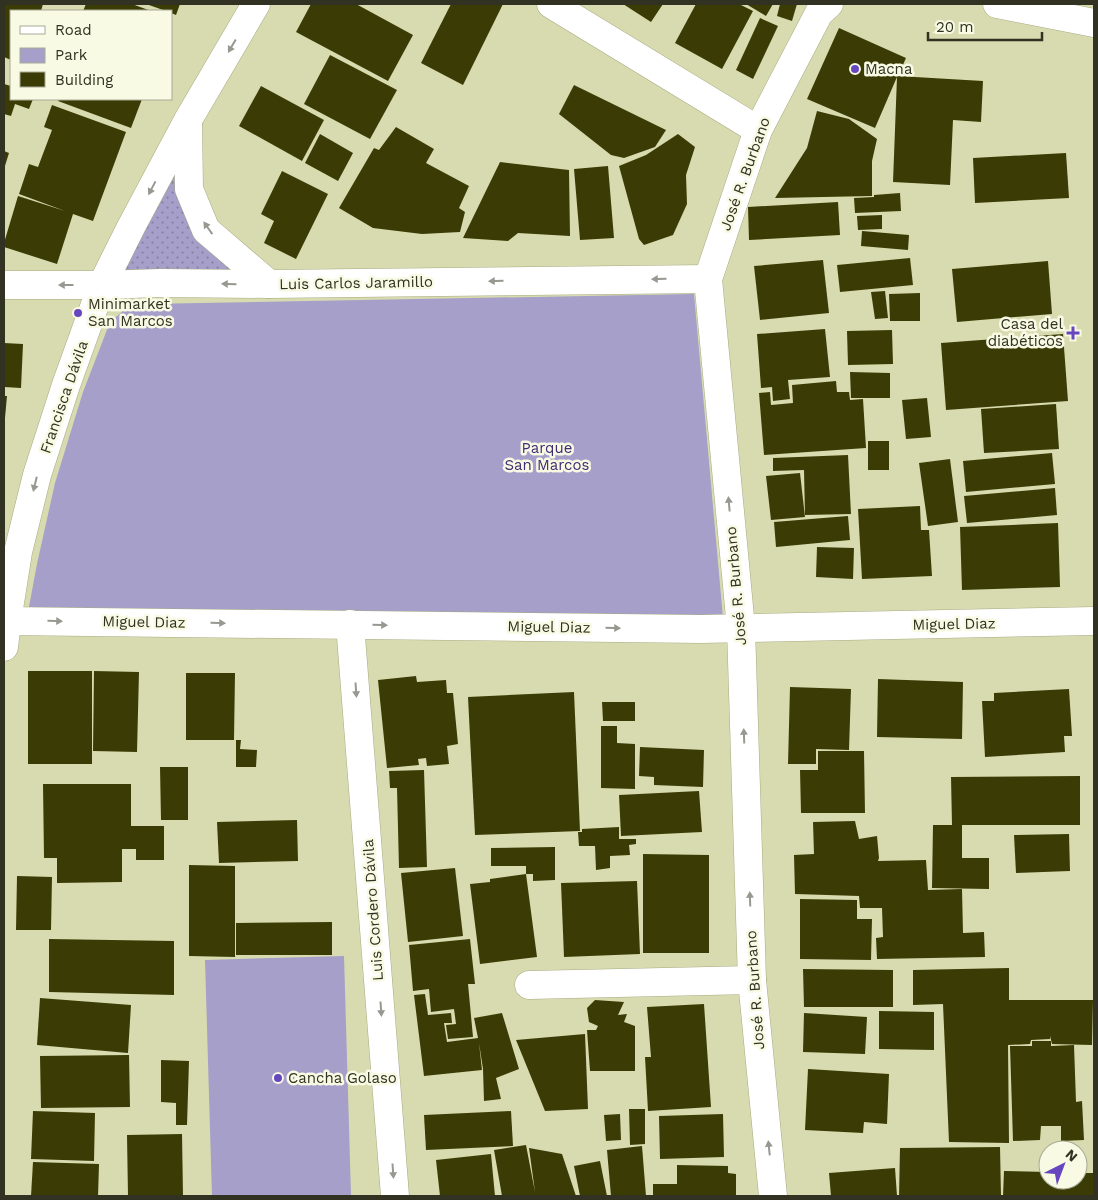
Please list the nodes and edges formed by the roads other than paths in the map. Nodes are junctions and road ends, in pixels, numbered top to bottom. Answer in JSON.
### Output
{"nodes":[{"id":1,"x":256,"y":4,"type":"edge"},
{"id":2,"x":551,"y":4,"type":"edge"},
{"id":3,"x":830,"y":4,"type":"edge"},
{"id":4,"x":997,"y":4,"type":"edge"},
{"id":5,"x":1094,"y":23,"type":"edge"},
{"id":6,"x":188,"y":120,"type":"junction"},
{"id":7,"x":758,"y":130,"type":"junction"},
{"id":8,"x":708,"y":279,"type":"junction"},
{"id":9,"x":270,"y":284,"type":"junction"},
{"id":10,"x":4,"y":285,"type":"edge"},
{"id":11,"x":102,"y":285,"type":"junction"},
{"id":12,"x":5,"y":621,"type":"edge"},
{"id":13,"x":1094,"y":621,"type":"edge"},
{"id":14,"x":350,"y":624,"type":"junction"},
{"id":15,"x":740,"y":628,"type":"junction"},
{"id":16,"x":4,"y":648,"type":"edge"},
{"id":17,"x":752,"y":980,"type":"junction"},
{"id":18,"x":529,"y":985,"type":"dead end"},
{"id":19,"x":395,"y":1196,"type":"edge"},
{"id":20,"x":774,"y":1196,"type":"edge"}],
"edges":[{"from":1,"to":6,"type":"street","name":"Francisca Dávila","one_way":true},
{"from":2,"to":7,"type":"street"},
{"from":3,"to":7,"type":"street","name":"José R. Burbano"},
{"from":4,"to":5,"type":"street"},
{"from":9,"to":6,"type":"street","one_way":true},
{"from":6,"to":11,"type":"street","name":"Francisca Dávila","one_way":true},
{"from":7,"to":8,"type":"street","name":"José R. Burbano"},
{"from":8,"to":9,"type":"street","name":"Luis Carlos Jaramillo","one_way":true},
{"from":15,"to":8,"type":"street","name":"José R. Burbano","one_way":true},
{"from":9,"to":11,"type":"street","name":"Luis Carlos Jaramillo","one_way":true},
{"from":11,"to":10,"type":"street","name":"Luis Carlos Jaramillo","one_way":true},
{"from":11,"to":12,"type":"street","name":"Francisca Dávila","one_way":true},
{"from":12,"to":14,"type":"street","name":"Miguel Diaz","one_way":true},
{"from":12,"to":16,"type":"street","name":"Francisca Dávila"},
{"from":13,"to":15,"type":"street","name":"Miguel Diaz"},
{"from":14,"to":15,"type":"street","name":"Miguel Diaz","one_way":true},
{"from":14,"to":19,"type":"street","name":"Luis Cordero Dávila","one_way":true},
{"from":17,"to":15,"type":"street","name":"José R. Burbano","one_way":true},
{"from":17,"to":18,"type":"street"},
{"from":20,"to":17,"type":"street","name":"José R. Burbano","one_way":true}]}
